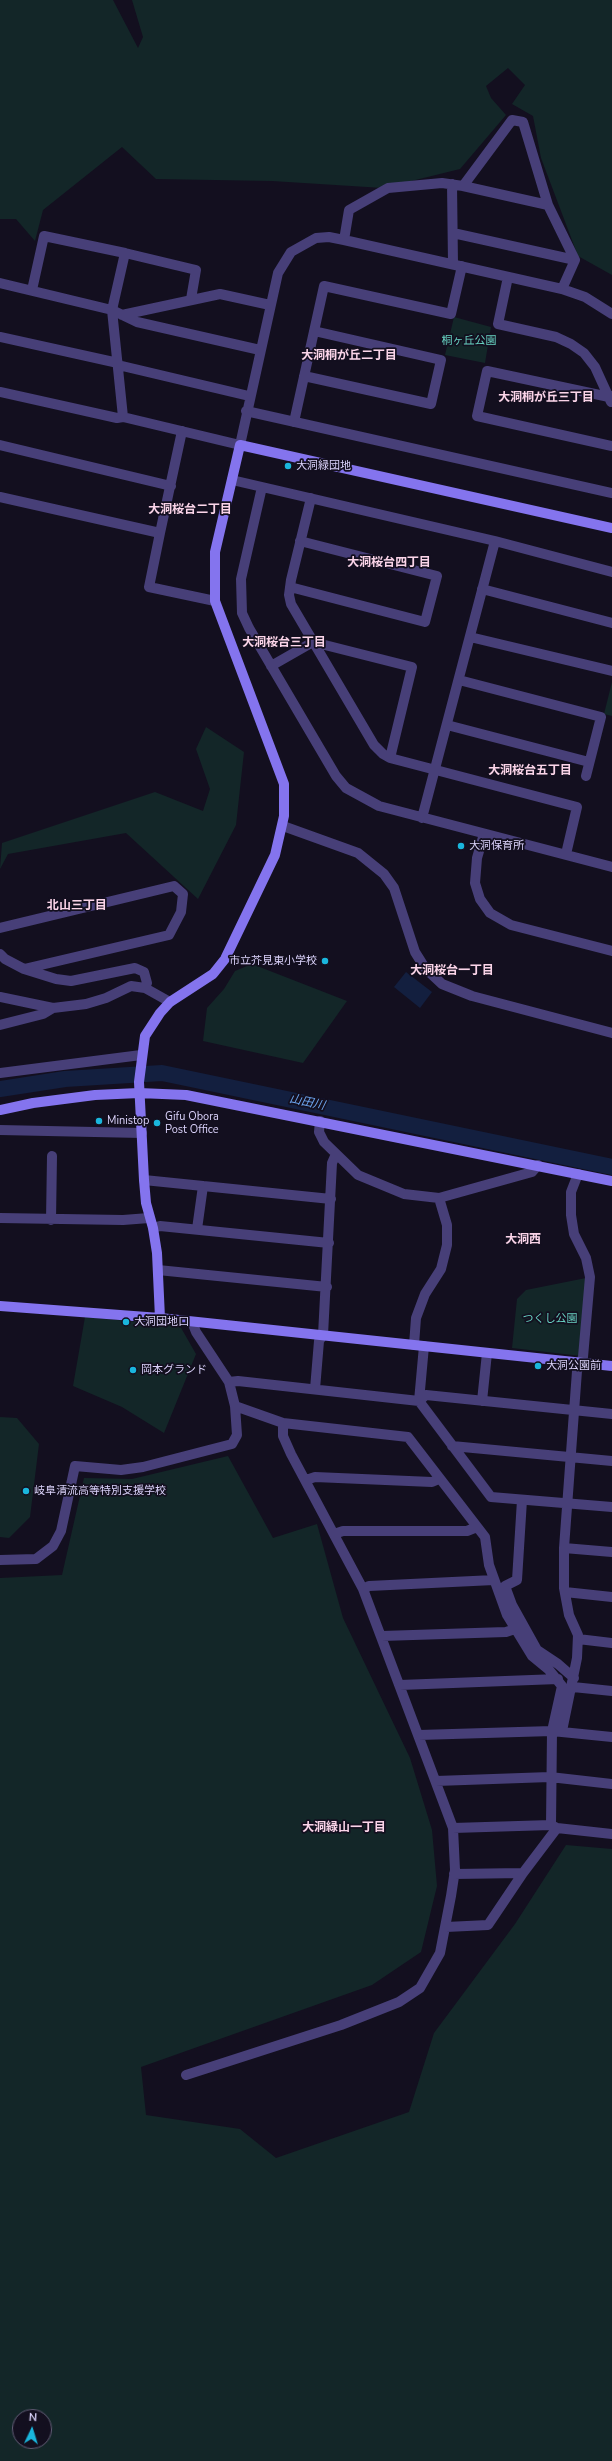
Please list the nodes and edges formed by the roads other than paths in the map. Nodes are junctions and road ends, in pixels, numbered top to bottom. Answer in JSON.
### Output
{"nodes":[{"id":1,"x":452,"y":184,"type":"junction"},
{"id":2,"x":463,"y":186,"type":"junction"},
{"id":3,"x":548,"y":205,"type":"junction"},
{"id":4,"x":453,"y":233,"type":"junction"},
{"id":5,"x":344,"y":240,"type":"junction"},
{"id":6,"x":125,"y":253,"type":"junction"},
{"id":7,"x":575,"y":260,"type":"junction"},
{"id":8,"x":458,"y":265,"type":"junction"},
{"id":9,"x":508,"y":277,"type":"junction"},
{"id":10,"x":0,"y":283,"type":"edge"},
{"id":11,"x":562,"y":289,"type":"junction"},
{"id":12,"x":32,"y":290,"type":"junction"},
{"id":13,"x":191,"y":299,"type":"junction"},
{"id":14,"x":270,"y":305,"type":"junction"},
{"id":15,"x":112,"y":310,"type":"junction"},
{"id":16,"x":612,"y":314,"type":"edge"},
{"id":17,"x":122,"y":315,"type":"junction"},
{"id":18,"x":314,"y":331,"type":"junction"},
{"id":19,"x":0,"y":337,"type":"edge"},
{"id":20,"x":260,"y":350,"type":"junction"},
{"id":21,"x":118,"y":364,"type":"junction"},
{"id":22,"x":304,"y":376,"type":"junction"},
{"id":23,"x":0,"y":392,"type":"edge"},
{"id":24,"x":249,"y":396,"type":"junction"},
{"id":25,"x":611,"y":399,"type":"edge"},
{"id":26,"x":246,"y":412,"type":"junction"},
{"id":27,"x":123,"y":417,"type":"junction"},
{"id":28,"x":294,"y":422,"type":"junction"},
{"id":29,"x":182,"y":432,"type":"junction"},
{"id":30,"x":0,"y":445,"type":"edge"},
{"id":31,"x":240,"y":445,"type":"junction"},
{"id":32,"x":612,"y":446,"type":"edge"},
{"id":33,"x":232,"y":480,"type":"junction"},
{"id":34,"x":171,"y":486,"type":"junction"},
{"id":35,"x":262,"y":487,"type":"junction"},
{"id":36,"x":612,"y":491,"type":"edge"},
{"id":37,"x":0,"y":497,"type":"edge"},
{"id":38,"x":311,"y":498,"type":"junction"},
{"id":39,"x":612,"y":528,"type":"edge"},
{"id":40,"x":160,"y":533,"type":"junction"},
{"id":41,"x":300,"y":541,"type":"junction"},
{"id":42,"x":495,"y":541,"type":"junction"},
{"id":43,"x":612,"y":572,"type":"edge"},
{"id":44,"x":290,"y":587,"type":"junction"},
{"id":45,"x":482,"y":589,"type":"junction"},
{"id":46,"x":215,"y":601,"type":"junction"},
{"id":47,"x":612,"y":623,"type":"edge"},
{"id":48,"x":470,"y":636,"type":"junction"},
{"id":49,"x":313,"y":642,"type":"junction"},
{"id":50,"x":271,"y":666,"type":"junction"},
{"id":51,"x":612,"y":671,"type":"edge"},
{"id":52,"x":458,"y":680,"type":"junction"},
{"id":53,"x":447,"y":725,"type":"junction"},
{"id":54,"x":390,"y":758,"type":"junction"},
{"id":55,"x":589,"y":762,"type":"junction"},
{"id":56,"x":435,"y":769,"type":"junction"},
{"id":57,"x":586,"y":776,"type":"dead end"},
{"id":58,"x":422,"y":818,"type":"junction"},
{"id":59,"x":283,"y":826,"type":"junction"},
{"id":60,"x":484,"y":834,"type":"junction"},
{"id":61,"x":566,"y":854,"type":"junction"},
{"id":62,"x":611,"y":863,"type":"edge"},
{"id":63,"x":0,"y":928,"type":"edge"},
{"id":64,"x":612,"y":951,"type":"edge"},
{"id":65,"x":0,"y":954,"type":"edge"},
{"id":66,"x":24,"y":969,"type":"junction"},
{"id":67,"x":145,"y":988,"type":"junction"},
{"id":68,"x":0,"y":997,"type":"edge"},
{"id":69,"x":170,"y":1002,"type":"junction"},
{"id":70,"x":53,"y":1008,"type":"junction"},
{"id":71,"x":0,"y":1025,"type":"edge"},
{"id":72,"x":612,"y":1033,"type":"edge"},
{"id":73,"x":140,"y":1060,"type":"junction"},
{"id":74,"x":0,"y":1074,"type":"edge"},
{"id":75,"x":139,"y":1093,"type":"junction"},
{"id":76,"x":0,"y":1110,"type":"edge"},
{"id":77,"x":320,"y":1121,"type":"junction"},
{"id":78,"x":0,"y":1130,"type":"edge"},
{"id":79,"x":142,"y":1133,"type":"junction"},
{"id":80,"x":336,"y":1154,"type":"junction"},
{"id":81,"x":52,"y":1156,"type":"dead end"},
{"id":82,"x":538,"y":1165,"type":"junction"},
{"id":83,"x":578,"y":1174,"type":"junction"},
{"id":84,"x":144,"y":1180,"type":"junction"},
{"id":85,"x":612,"y":1181,"type":"edge"},
{"id":86,"x":203,"y":1186,"type":"junction"},
{"id":87,"x":439,"y":1198,"type":"junction"},
{"id":88,"x":331,"y":1199,"type":"junction"},
{"id":89,"x":0,"y":1218,"type":"edge"},
{"id":90,"x":149,"y":1218,"type":"junction"},
{"id":91,"x":51,"y":1220,"type":"junction"},
{"id":92,"x":153,"y":1228,"type":"junction"},
{"id":93,"x":197,"y":1229,"type":"junction"},
{"id":94,"x":329,"y":1243,"type":"junction"},
{"id":95,"x":158,"y":1270,"type":"junction"},
{"id":96,"x":327,"y":1287,"type":"junction"},
{"id":97,"x":0,"y":1306,"type":"edge"},
{"id":98,"x":160,"y":1318,"type":"junction"},
{"id":99,"x":192,"y":1322,"type":"junction"},
{"id":100,"x":324,"y":1335,"type":"junction"},
{"id":101,"x":419,"y":1346,"type":"junction"},
{"id":102,"x":487,"y":1353,"type":"junction"},
{"id":103,"x":581,"y":1363,"type":"junction"},
{"id":104,"x":612,"y":1366,"type":"edge"},
{"id":105,"x":229,"y":1382,"type":"junction"},
{"id":106,"x":315,"y":1389,"type":"junction"},
{"id":107,"x":419,"y":1401,"type":"junction"},
{"id":108,"x":482,"y":1401,"type":"junction"},
{"id":109,"x":235,"y":1406,"type":"junction"},
{"id":110,"x":574,"y":1411,"type":"junction"},
{"id":111,"x":612,"y":1414,"type":"edge"},
{"id":112,"x":283,"y":1424,"type":"junction"},
{"id":113,"x":452,"y":1446,"type":"junction"},
{"id":114,"x":571,"y":1457,"type":"junction"},
{"id":115,"x":612,"y":1461,"type":"edge"},
{"id":116,"x":439,"y":1479,"type":"junction"},
{"id":117,"x":306,"y":1480,"type":"junction"},
{"id":118,"x":522,"y":1500,"type":"junction"},
{"id":119,"x":568,"y":1503,"type":"junction"},
{"id":120,"x":612,"y":1507,"type":"edge"},
{"id":121,"x":477,"y":1527,"type":"junction"},
{"id":122,"x":334,"y":1534,"type":"junction"},
{"id":123,"x":564,"y":1548,"type":"junction"},
{"id":124,"x":612,"y":1552,"type":"edge"},
{"id":125,"x":0,"y":1560,"type":"edge"},
{"id":126,"x":494,"y":1580,"type":"junction"},
{"id":127,"x":363,"y":1589,"type":"junction"},
{"id":128,"x":565,"y":1592,"type":"junction"},
{"id":129,"x":612,"y":1597,"type":"edge"},
{"id":130,"x":515,"y":1629,"type":"junction"},
{"id":131,"x":382,"y":1636,"type":"junction"},
{"id":132,"x":578,"y":1639,"type":"junction"},
{"id":133,"x":612,"y":1643,"type":"edge"},
{"id":134,"x":558,"y":1679,"type":"junction"},
{"id":135,"x":573,"y":1683,"type":"junction"},
{"id":136,"x":400,"y":1685,"type":"junction"},
{"id":137,"x":612,"y":1691,"type":"edge"},
{"id":138,"x":557,"y":1731,"type":"junction"},
{"id":139,"x":419,"y":1735,"type":"junction"},
{"id":140,"x":612,"y":1737,"type":"edge"},
{"id":141,"x":550,"y":1777,"type":"junction"},
{"id":142,"x":436,"y":1781,"type":"junction"},
{"id":143,"x":612,"y":1784,"type":"edge"},
{"id":144,"x":554,"y":1826,"type":"junction"},
{"id":145,"x":453,"y":1828,"type":"junction"},
{"id":146,"x":612,"y":1834,"type":"edge"},
{"id":147,"x":523,"y":1872,"type":"junction"},
{"id":148,"x":454,"y":1874,"type":"junction"},
{"id":149,"x":446,"y":1927,"type":"junction"},
{"id":150,"x":186,"y":2075,"type":"dead end"}],
"edges":[{"from":1,"to":2,"type":"street"},
{"from":1,"to":4,"type":"street"},
{"from":1,"to":5,"type":"street"},
{"from":2,"to":3,"type":"street"},
{"from":2,"to":3,"type":"street"},
{"from":3,"to":7,"type":"street"},
{"from":4,"to":7,"type":"street"},
{"from":4,"to":8,"type":"street"},
{"from":5,"to":8,"type":"street"},
{"from":5,"to":14,"type":"street"},
{"from":6,"to":12,"type":"street"},
{"from":6,"to":13,"type":"street"},
{"from":6,"to":15,"type":"street"},
{"from":7,"to":11,"type":"street"},
{"from":8,"to":9,"type":"street"},
{"from":8,"to":18,"type":"street"},
{"from":9,"to":11,"type":"street"},
{"from":9,"to":25,"type":"street"},
{"from":10,"to":12,"type":"street"},
{"from":11,"to":16,"type":"street"},
{"from":12,"to":15,"type":"street"},
{"from":13,"to":14,"type":"street"},
{"from":13,"to":17,"type":"street"},
{"from":14,"to":20,"type":"street"},
{"from":15,"to":17,"type":"street"},
{"from":15,"to":21,"type":"street"},
{"from":17,"to":20,"type":"street"},
{"from":18,"to":22,"type":"street"},
{"from":18,"to":22,"type":"street"},
{"from":19,"to":21,"type":"street"},
{"from":20,"to":24,"type":"street"},
{"from":21,"to":24,"type":"street"},
{"from":21,"to":27,"type":"street"},
{"from":22,"to":28,"type":"street"},
{"from":23,"to":27,"type":"street"},
{"from":24,"to":26,"type":"street"},
{"from":25,"to":32,"type":"street"},
{"from":26,"to":28,"type":"street"},
{"from":26,"to":31,"type":"street"},
{"from":27,"to":29,"type":"street"},
{"from":28,"to":36,"type":"street"},
{"from":29,"to":31,"type":"street"},
{"from":29,"to":34,"type":"street"},
{"from":30,"to":34,"type":"street"},
{"from":31,"to":33,"type":"street"},
{"from":31,"to":39,"type":"street"},
{"from":33,"to":35,"type":"street"},
{"from":33,"to":46,"type":"street"},
{"from":34,"to":40,"type":"street"},
{"from":35,"to":38,"type":"street"},
{"from":35,"to":50,"type":"street"},
{"from":37,"to":40,"type":"street"},
{"from":38,"to":41,"type":"street"},
{"from":38,"to":42,"type":"street"},
{"from":40,"to":46,"type":"street"},
{"from":41,"to":44,"type":"street"},
{"from":41,"to":44,"type":"street"},
{"from":42,"to":43,"type":"street"},
{"from":42,"to":45,"type":"street"},
{"from":44,"to":49,"type":"street"},
{"from":45,"to":47,"type":"street"},
{"from":45,"to":48,"type":"street"},
{"from":46,"to":59,"type":"street"},
{"from":48,"to":51,"type":"street"},
{"from":48,"to":52,"type":"street"},
{"from":49,"to":50,"type":"street"},
{"from":49,"to":54,"type":"street"},
{"from":49,"to":54,"type":"street"},
{"from":50,"to":58,"type":"street"},
{"from":52,"to":53,"type":"street"},
{"from":52,"to":55,"type":"street"},
{"from":53,"to":55,"type":"street"},
{"from":53,"to":56,"type":"street"},
{"from":54,"to":56,"type":"street"},
{"from":55,"to":57,"type":"street"},
{"from":56,"to":58,"type":"street"},
{"from":56,"to":61,"type":"street"},
{"from":58,"to":60,"type":"street"},
{"from":59,"to":69,"type":"street"},
{"from":59,"to":72,"type":"street"},
{"from":60,"to":61,"type":"street"},
{"from":60,"to":64,"type":"street"},
{"from":61,"to":62,"type":"street"},
{"from":63,"to":66,"type":"street"},
{"from":65,"to":66,"type":"street"},
{"from":66,"to":67,"type":"street"},
{"from":67,"to":69,"type":"street"},
{"from":67,"to":70,"type":"street"},
{"from":68,"to":70,"type":"street"},
{"from":69,"to":73,"type":"street"},
{"from":70,"to":71,"type":"street"},
{"from":73,"to":74,"type":"street"},
{"from":73,"to":75,"type":"street"},
{"from":75,"to":76,"type":"street"},
{"from":75,"to":77,"type":"street"},
{"from":75,"to":79,"type":"street"},
{"from":77,"to":80,"type":"street"},
{"from":77,"to":82,"type":"street"},
{"from":78,"to":79,"type":"street"},
{"from":79,"to":84,"type":"street"},
{"from":80,"to":87,"type":"street"},
{"from":80,"to":88,"type":"street"},
{"from":81,"to":91,"type":"street"},
{"from":82,"to":83,"type":"street"},
{"from":82,"to":87,"type":"street"},
{"from":83,"to":85,"type":"street"},
{"from":83,"to":103,"type":"street"},
{"from":84,"to":86,"type":"street"},
{"from":84,"to":90,"type":"street"},
{"from":86,"to":88,"type":"street"},
{"from":86,"to":93,"type":"street"},
{"from":87,"to":101,"type":"street"},
{"from":88,"to":94,"type":"street"},
{"from":89,"to":91,"type":"street"},
{"from":90,"to":91,"type":"street"},
{"from":90,"to":92,"type":"street"},
{"from":92,"to":93,"type":"street"},
{"from":92,"to":95,"type":"street"},
{"from":93,"to":94,"type":"street"},
{"from":94,"to":96,"type":"street"},
{"from":95,"to":96,"type":"street"},
{"from":95,"to":98,"type":"street"},
{"from":96,"to":100,"type":"street"},
{"from":97,"to":98,"type":"street"},
{"from":98,"to":99,"type":"street"},
{"from":99,"to":100,"type":"street"},
{"from":99,"to":105,"type":"street"},
{"from":100,"to":101,"type":"street"},
{"from":100,"to":106,"type":"street"},
{"from":101,"to":102,"type":"street"},
{"from":101,"to":107,"type":"street"},
{"from":102,"to":103,"type":"street"},
{"from":102,"to":108,"type":"street"},
{"from":103,"to":104,"type":"street"},
{"from":103,"to":110,"type":"street"},
{"from":105,"to":106,"type":"street"},
{"from":105,"to":109,"type":"street"},
{"from":106,"to":107,"type":"street"},
{"from":107,"to":108,"type":"street"},
{"from":107,"to":113,"type":"street"},
{"from":108,"to":110,"type":"street"},
{"from":109,"to":112,"type":"street"},
{"from":109,"to":125,"type":"street"},
{"from":110,"to":111,"type":"street"},
{"from":110,"to":114,"type":"street"},
{"from":112,"to":116,"type":"street"},
{"from":112,"to":117,"type":"street"},
{"from":113,"to":114,"type":"street"},
{"from":113,"to":118,"type":"street"},
{"from":114,"to":115,"type":"street"},
{"from":114,"to":119,"type":"street"},
{"from":116,"to":117,"type":"street"},
{"from":116,"to":121,"type":"street"},
{"from":117,"to":122,"type":"street"},
{"from":118,"to":119,"type":"street"},
{"from":118,"to":135,"type":"street"},
{"from":119,"to":120,"type":"street"},
{"from":119,"to":123,"type":"street"},
{"from":121,"to":122,"type":"street"},
{"from":121,"to":126,"type":"street"},
{"from":122,"to":127,"type":"street"},
{"from":123,"to":124,"type":"street"},
{"from":123,"to":128,"type":"street"},
{"from":126,"to":127,"type":"street"},
{"from":126,"to":130,"type":"street"},
{"from":127,"to":131,"type":"street"},
{"from":128,"to":129,"type":"street"},
{"from":128,"to":132,"type":"street"},
{"from":130,"to":131,"type":"street"},
{"from":130,"to":134,"type":"street"},
{"from":131,"to":136,"type":"street"},
{"from":132,"to":133,"type":"street"},
{"from":132,"to":135,"type":"street"},
{"from":134,"to":136,"type":"street"},
{"from":134,"to":138,"type":"street"},
{"from":135,"to":137,"type":"street"},
{"from":135,"to":138,"type":"street"},
{"from":136,"to":139,"type":"street"},
{"from":138,"to":139,"type":"street"},
{"from":138,"to":140,"type":"street"},
{"from":138,"to":141,"type":"street"},
{"from":139,"to":142,"type":"street"},
{"from":141,"to":142,"type":"street"},
{"from":141,"to":143,"type":"street"},
{"from":141,"to":144,"type":"street"},
{"from":142,"to":145,"type":"street"},
{"from":144,"to":145,"type":"street"},
{"from":144,"to":146,"type":"street"},
{"from":144,"to":147,"type":"street"},
{"from":145,"to":148,"type":"street"},
{"from":147,"to":148,"type":"street"},
{"from":147,"to":149,"type":"street"},
{"from":148,"to":149,"type":"street"},
{"from":149,"to":150,"type":"street"}]}
